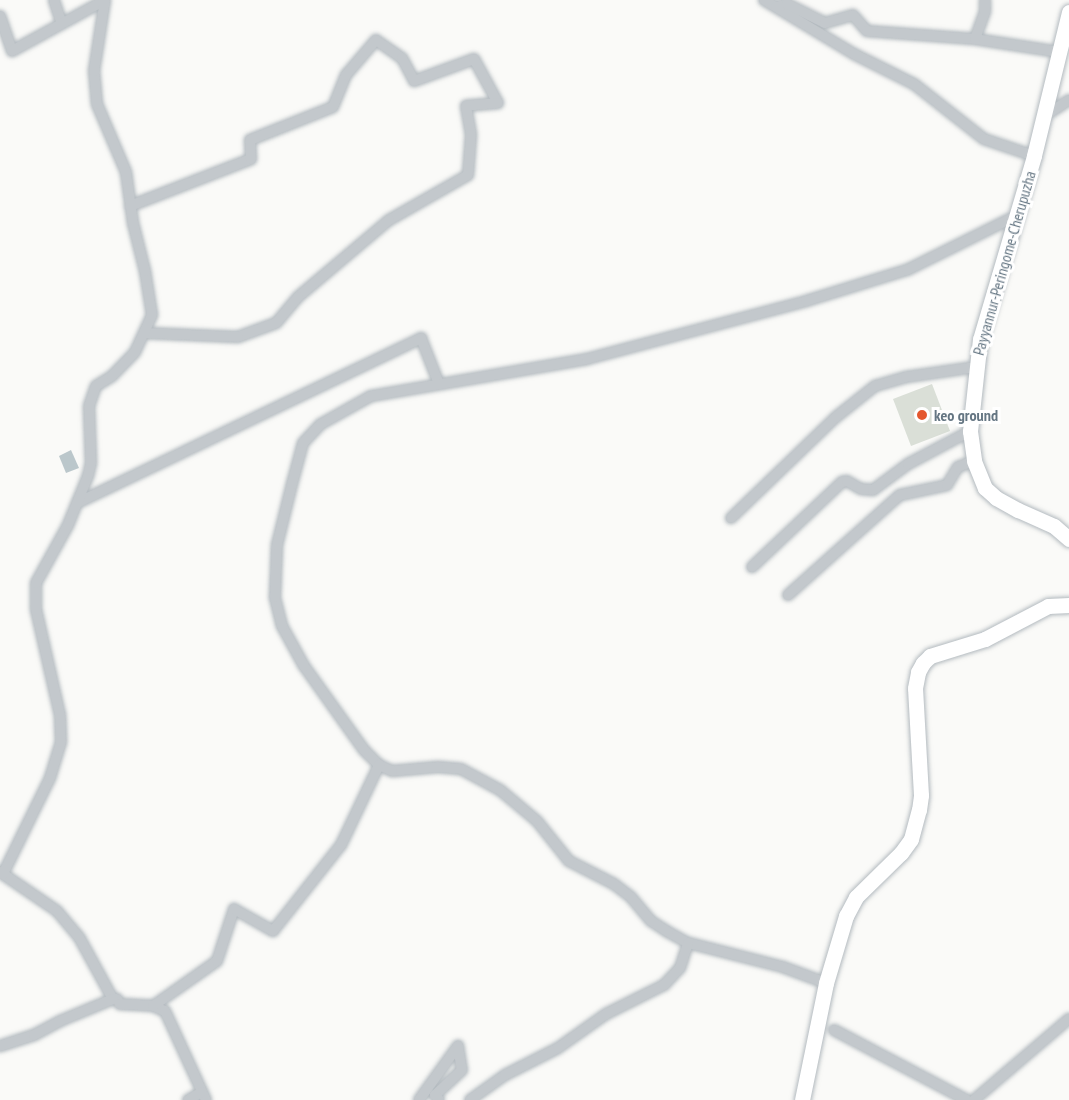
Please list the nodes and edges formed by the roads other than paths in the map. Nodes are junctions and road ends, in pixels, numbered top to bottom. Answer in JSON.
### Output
{"nodes":[{"id":1,"x":54,"y":0,"type":"edge"},
{"id":2,"x":105,"y":0,"type":"edge"},
{"id":3,"x":764,"y":0,"type":"edge"},
{"id":4,"x":985,"y":0,"type":"edge"},
{"id":5,"x":776,"y":8,"type":"junction"},
{"id":6,"x":1069,"y":12,"type":"edge"},
{"id":7,"x":0,"y":16,"type":"edge"},
{"id":8,"x":62,"y":24,"type":"junction"},
{"id":9,"x":975,"y":39,"type":"junction"},
{"id":10,"x":1059,"y":52,"type":"junction"},
{"id":11,"x":1069,"y":100,"type":"edge"},
{"id":12,"x":1042,"y":117,"type":"junction"},
{"id":13,"x":1034,"y":156,"type":"junction"},
{"id":14,"x":130,"y":206,"type":"junction"},
{"id":15,"x":1016,"y":216,"type":"junction"},
{"id":16,"x":144,"y":333,"type":"junction"},
{"id":17,"x":975,"y":367,"type":"junction"},
{"id":18,"x":439,"y":384,"type":"junction"},
{"id":19,"x":970,"y":431,"type":"junction"},
{"id":20,"x":974,"y":461,"type":"junction"},
{"id":21,"x":77,"y":503,"type":"junction"},
{"id":22,"x":731,"y":518,"type":"dead end"},
{"id":23,"x":1069,"y":539,"type":"edge"},
{"id":24,"x":752,"y":567,"type":"dead end"},
{"id":25,"x":788,"y":595,"type":"dead end"},
{"id":26,"x":1069,"y":605,"type":"edge"},
{"id":27,"x":379,"y":765,"type":"junction"},
{"id":28,"x":1,"y":873,"type":"edge"},
{"id":29,"x":688,"y":943,"type":"junction"},
{"id":30,"x":826,"y":983,"type":"junction"},
{"id":31,"x":113,"y":999,"type":"junction"},
{"id":32,"x":153,"y":1006,"type":"junction"},
{"id":33,"x":1069,"y":1019,"type":"edge"},
{"id":34,"x":834,"y":1030,"type":"dead end"},
{"id":35,"x":0,"y":1046,"type":"edge"},
{"id":36,"x":204,"y":1096,"type":"edge"},
{"id":37,"x":188,"y":1100,"type":"edge"},
{"id":38,"x":419,"y":1100,"type":"edge"},
{"id":39,"x":439,"y":1100,"type":"edge"},
{"id":40,"x":470,"y":1100,"type":"edge"},
{"id":41,"x":802,"y":1100,"type":"edge"},
{"id":42,"x":967,"y":1100,"type":"edge"},
{"id":43,"x":974,"y":1100,"type":"edge"}],
"edges":[{"from":1,"to":8,"type":"street"},
{"from":2,"to":8,"type":"street"},
{"from":2,"to":14,"type":"street"},
{"from":3,"to":5,"type":"street"},
{"from":4,"to":9,"type":"street"},
{"from":5,"to":9,"type":"street"},
{"from":5,"to":13,"type":"street"},
{"from":6,"to":10,"type":"main road","name":"Payyannur-Peringome-Cherupuzha"},
{"from":7,"to":8,"type":"street"},
{"from":9,"to":10,"type":"street"},
{"from":10,"to":12,"type":"main road","name":"Payyannur-Peringome-Cherupuzha"},
{"from":11,"to":12,"type":"street"},
{"from":12,"to":13,"type":"main road","name":"Payyannur-Peringome-Cherupuzha"},
{"from":13,"to":15,"type":"main road","name":"Payyannur-Peringome-Cherupuzha"},
{"from":14,"to":16,"type":"street"},
{"from":14,"to":16,"type":"street"},
{"from":15,"to":17,"type":"main road","name":"Payyannur-Peringome-Cherupuzha"},
{"from":15,"to":18,"type":"street"},
{"from":16,"to":21,"type":"street"},
{"from":17,"to":19,"type":"main road","name":"Payyannur-Peringome-Cherupuzha"},
{"from":17,"to":22,"type":"street"},
{"from":18,"to":21,"type":"street"},
{"from":18,"to":27,"type":"street"},
{"from":19,"to":20,"type":"main road","name":"Payyannur-Peringome-Cherupuzha"},
{"from":19,"to":24,"type":"street"},
{"from":20,"to":23,"type":"main road","name":"Payyannur-Peringome-Cherupuzha"},
{"from":20,"to":25,"type":"street"},
{"from":21,"to":28,"type":"street"},
{"from":26,"to":30,"type":"main road"},
{"from":27,"to":29,"type":"street"},
{"from":27,"to":32,"type":"street"},
{"from":28,"to":31,"type":"street"},
{"from":29,"to":30,"type":"street"},
{"from":29,"to":40,"type":"street"},
{"from":30,"to":41,"type":"main road"},
{"from":31,"to":32,"type":"street"},
{"from":31,"to":35,"type":"street"},
{"from":32,"to":36,"type":"street"},
{"from":33,"to":43,"type":"street"},
{"from":34,"to":42,"type":"street"},
{"from":36,"to":37,"type":"street"},
{"from":38,"to":39,"type":"street"}]}
